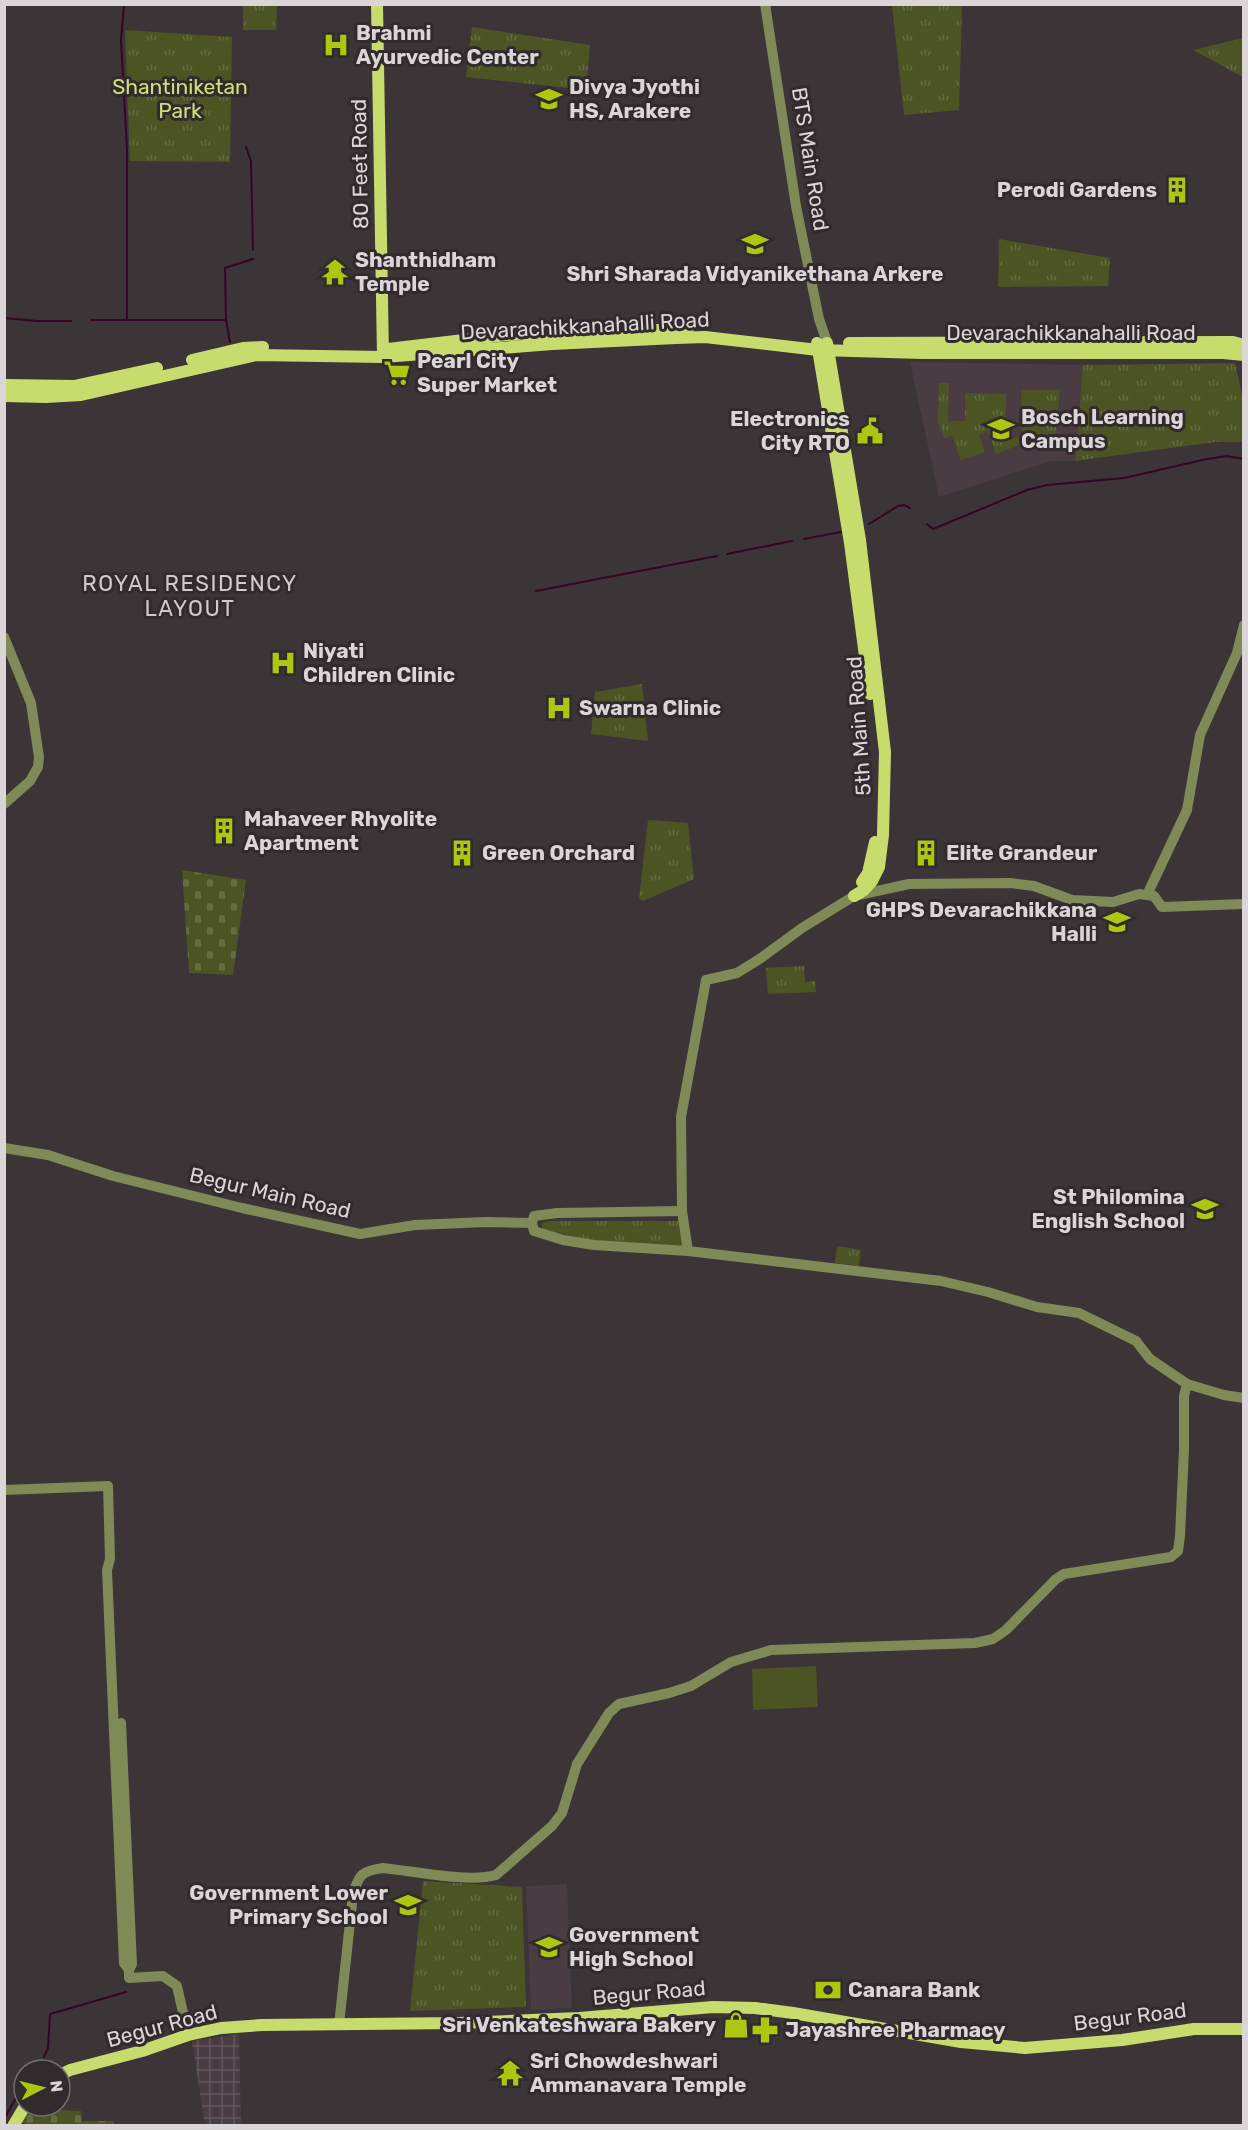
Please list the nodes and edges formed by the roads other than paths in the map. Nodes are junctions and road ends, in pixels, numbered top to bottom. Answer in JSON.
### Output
{"nodes":[{"id":1,"x":377,"y":4,"type":"edge"},
{"id":2,"x":765,"y":4,"type":"edge"},
{"id":3,"x":1244,"y":345,"type":"edge"},
{"id":4,"x":822,"y":346,"type":"junction"},
{"id":5,"x":300,"y":352,"type":"junction"},
{"id":6,"x":380,"y":353,"type":"junction"},
{"id":7,"x":1244,"y":355,"type":"edge"},
{"id":8,"x":4,"y":385,"type":"edge"},
{"id":9,"x":4,"y":396,"type":"edge"},
{"id":10,"x":1244,"y":625,"type":"edge"},
{"id":11,"x":4,"y":637,"type":"edge"},
{"id":12,"x":4,"y":804,"type":"edge"},
{"id":13,"x":854,"y":896,"type":"junction"},
{"id":14,"x":1147,"y":896,"type":"junction"},
{"id":15,"x":1244,"y":904,"type":"edge"},
{"id":16,"x":5,"y":1145,"type":"edge"},
{"id":17,"x":682,"y":1211,"type":"junction"},
{"id":18,"x":532,"y":1223,"type":"junction"},
{"id":19,"x":688,"y":1251,"type":"junction"},
{"id":20,"x":1187,"y":1384,"type":"junction"},
{"id":21,"x":1244,"y":1398,"type":"edge"},
{"id":22,"x":4,"y":1490,"type":"edge"},
{"id":23,"x":339,"y":2025,"type":"junction"},
{"id":24,"x":1244,"y":2029,"type":"edge"},
{"id":25,"x":188,"y":2035,"type":"junction"},
{"id":26,"x":72,"y":2069,"type":"edge"}],
"edges":[{"from":1,"to":6,"type":"main road","name":"80 Feet Road"},
{"from":2,"to":4,"type":"street","name":"BTS Main Road"},
{"from":3,"to":4,"type":"main road","name":"Devarachikkanahalli Road"},
{"from":4,"to":6,"type":"main road","name":"Devarachikkanahalli Road"},
{"from":4,"to":7,"type":"main road","name":"Devarachikkanahalli Road"},
{"from":4,"to":13,"type":"main road","name":"5th Main Road"},
{"from":5,"to":6,"type":"main road","name":"Devarachikkanahalli Road"},
{"from":5,"to":8,"type":"main road","name":"Devarachikkanahalli Road"},
{"from":5,"to":9,"type":"main road","name":"Devarachikkanahalli Road"},
{"from":10,"to":14,"type":"street"},
{"from":11,"to":12,"type":"street"},
{"from":13,"to":14,"type":"street"},
{"from":13,"to":17,"type":"street"},
{"from":14,"to":15,"type":"street"},
{"from":16,"to":18,"type":"street","name":"Begur Main Road"},
{"from":17,"to":18,"type":"street","name":"Begur Main Road"},
{"from":17,"to":19,"type":"street"},
{"from":18,"to":19,"type":"street"},
{"from":19,"to":20,"type":"street"},
{"from":20,"to":21,"type":"street"},
{"from":20,"to":23,"type":"street"},
{"from":22,"to":25,"type":"street"},
{"from":23,"to":24,"type":"main road","name":"Begur Road"},
{"from":23,"to":25,"type":"main road","name":"Begur Road"},
{"from":25,"to":26,"type":"main road","name":"Begur Road"}]}
